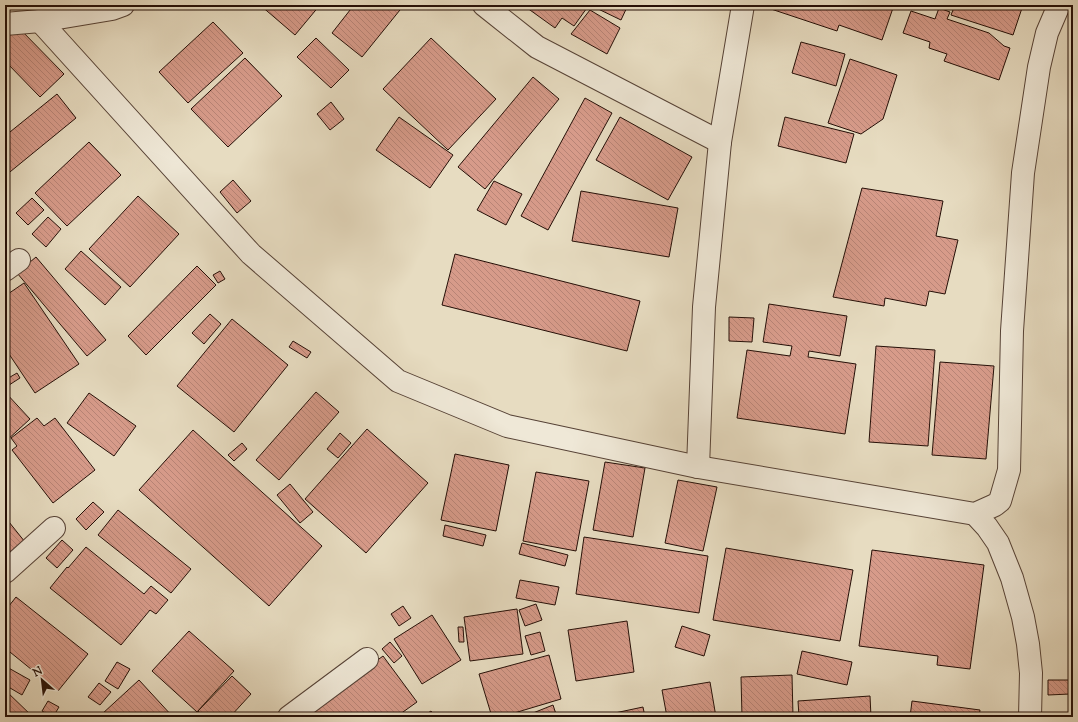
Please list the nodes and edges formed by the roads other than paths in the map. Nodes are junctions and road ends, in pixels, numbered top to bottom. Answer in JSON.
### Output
{"nodes":[{"id":1,"x":123,"y":5,"type":"edge"},
{"id":2,"x":484,"y":5,"type":"edge"},
{"id":3,"x":743,"y":5,"type":"edge"},
{"id":4,"x":1059,"y":5,"type":"edge"},
{"id":5,"x":40,"y":21,"type":"junction"},
{"id":6,"x":5,"y":24,"type":"edge"},
{"id":7,"x":720,"y":142,"type":"junction"},
{"id":8,"x":698,"y":467,"type":"junction"},
{"id":9,"x":975,"y":514,"type":"junction"},
{"id":10,"x":54,"y":528,"type":"dead end"},
{"id":11,"x":5,"y":572,"type":"edge"},
{"id":12,"x":367,"y":659,"type":"dead end"},
{"id":13,"x":289,"y":717,"type":"edge"},
{"id":14,"x":1030,"y":717,"type":"edge"}],
"edges":[{"from":1,"to":5,"type":"street"},
{"from":2,"to":7,"type":"street"},
{"from":3,"to":7,"type":"street"},
{"from":4,"to":9,"type":"street"},
{"from":5,"to":6,"type":"street"},
{"from":5,"to":8,"type":"street"},
{"from":7,"to":8,"type":"street"},
{"from":8,"to":9,"type":"street"},
{"from":9,"to":14,"type":"street"},
{"from":10,"to":11,"type":"street"},
{"from":12,"to":13,"type":"street"}]}
